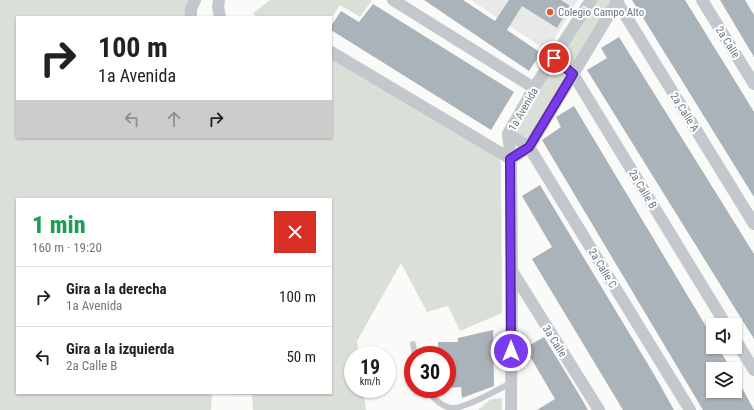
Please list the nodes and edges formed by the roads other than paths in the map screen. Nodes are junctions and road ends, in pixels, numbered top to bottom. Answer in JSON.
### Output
{"nodes":[{"id":1,"x":195,"y":0,"type":"edge"},
{"id":2,"x":219,"y":0,"type":"edge"},
{"id":3,"x":393,"y":0,"type":"edge"},
{"id":4,"x":591,"y":0,"type":"edge"},
{"id":5,"x":617,"y":0,"type":"edge"},
{"id":6,"x":702,"y":0,"type":"edge"},
{"id":7,"x":191,"y":16,"type":"edge"},
{"id":8,"x":220,"y":16,"type":"edge"},
{"id":9,"x":332,"y":53,"type":"edge"},
{"id":10,"x":554,"y":58,"type":"junction"},
{"id":11,"x":573,"y":74,"type":"junction"},
{"id":12,"x":754,"y":84,"type":"edge"},
{"id":13,"x":534,"y":88,"type":"junction"},
{"id":14,"x":508,"y":134,"type":"junction"},
{"id":15,"x":529,"y":147,"type":"junction"},
{"id":16,"x":510,"y":159,"type":"junction"},
{"id":17,"x":754,"y":224,"type":"edge"},
{"id":18,"x":512,"y":271,"type":"junction"},
{"id":19,"x":722,"y":318,"type":"edge"},
{"id":20,"x":742,"y":350,"type":"edge"},
{"id":21,"x":754,"y":370,"type":"edge"},
{"id":22,"x":511,"y":383,"type":"junction"},
{"id":23,"x":435,"y":398,"type":"edge"},
{"id":24,"x":511,"y":410,"type":"edge"},
{"id":25,"x":599,"y":410,"type":"edge"},
{"id":26,"x":690,"y":410,"type":"edge"}],
"edges":[{"from":1,"to":7,"type":"street"},
{"from":2,"to":8,"type":"street"},
{"from":3,"to":13,"type":"street"},
{"from":4,"to":10,"type":"street","name":"1a Avenida"},
{"from":5,"to":11,"type":"street"},
{"from":5,"to":17,"type":"street","name":"2a Calle A"},
{"from":6,"to":12,"type":"street","name":"2a Calle"},
{"from":9,"to":16,"type":"street"},
{"from":10,"to":11,"type":"street","name":"2a Calle B"},
{"from":10,"to":13,"type":"street","name":"1a Avenida"},
{"from":11,"to":15,"type":"street"},
{"from":11,"to":19,"type":"street","name":"2a Calle B"},
{"from":13,"to":14,"type":"street","name":"1a Avenida"},
{"from":14,"to":15,"type":"street","name":"2a Calle C"},
{"from":14,"to":16,"type":"street","name":"1a Avenida"},
{"from":15,"to":16,"type":"street"},
{"from":15,"to":26,"type":"street","name":"2a Calle C"},
{"from":16,"to":18,"type":"street","name":"1a Avenida"},
{"from":18,"to":22,"type":"street","name":"1a Avenida"},
{"from":18,"to":25,"type":"street","name":"3a Calle"},
{"from":20,"to":21,"type":"street"},
{"from":22,"to":23,"type":"lane"},
{"from":22,"to":24,"type":"street","name":"1a Avenida"}]}
